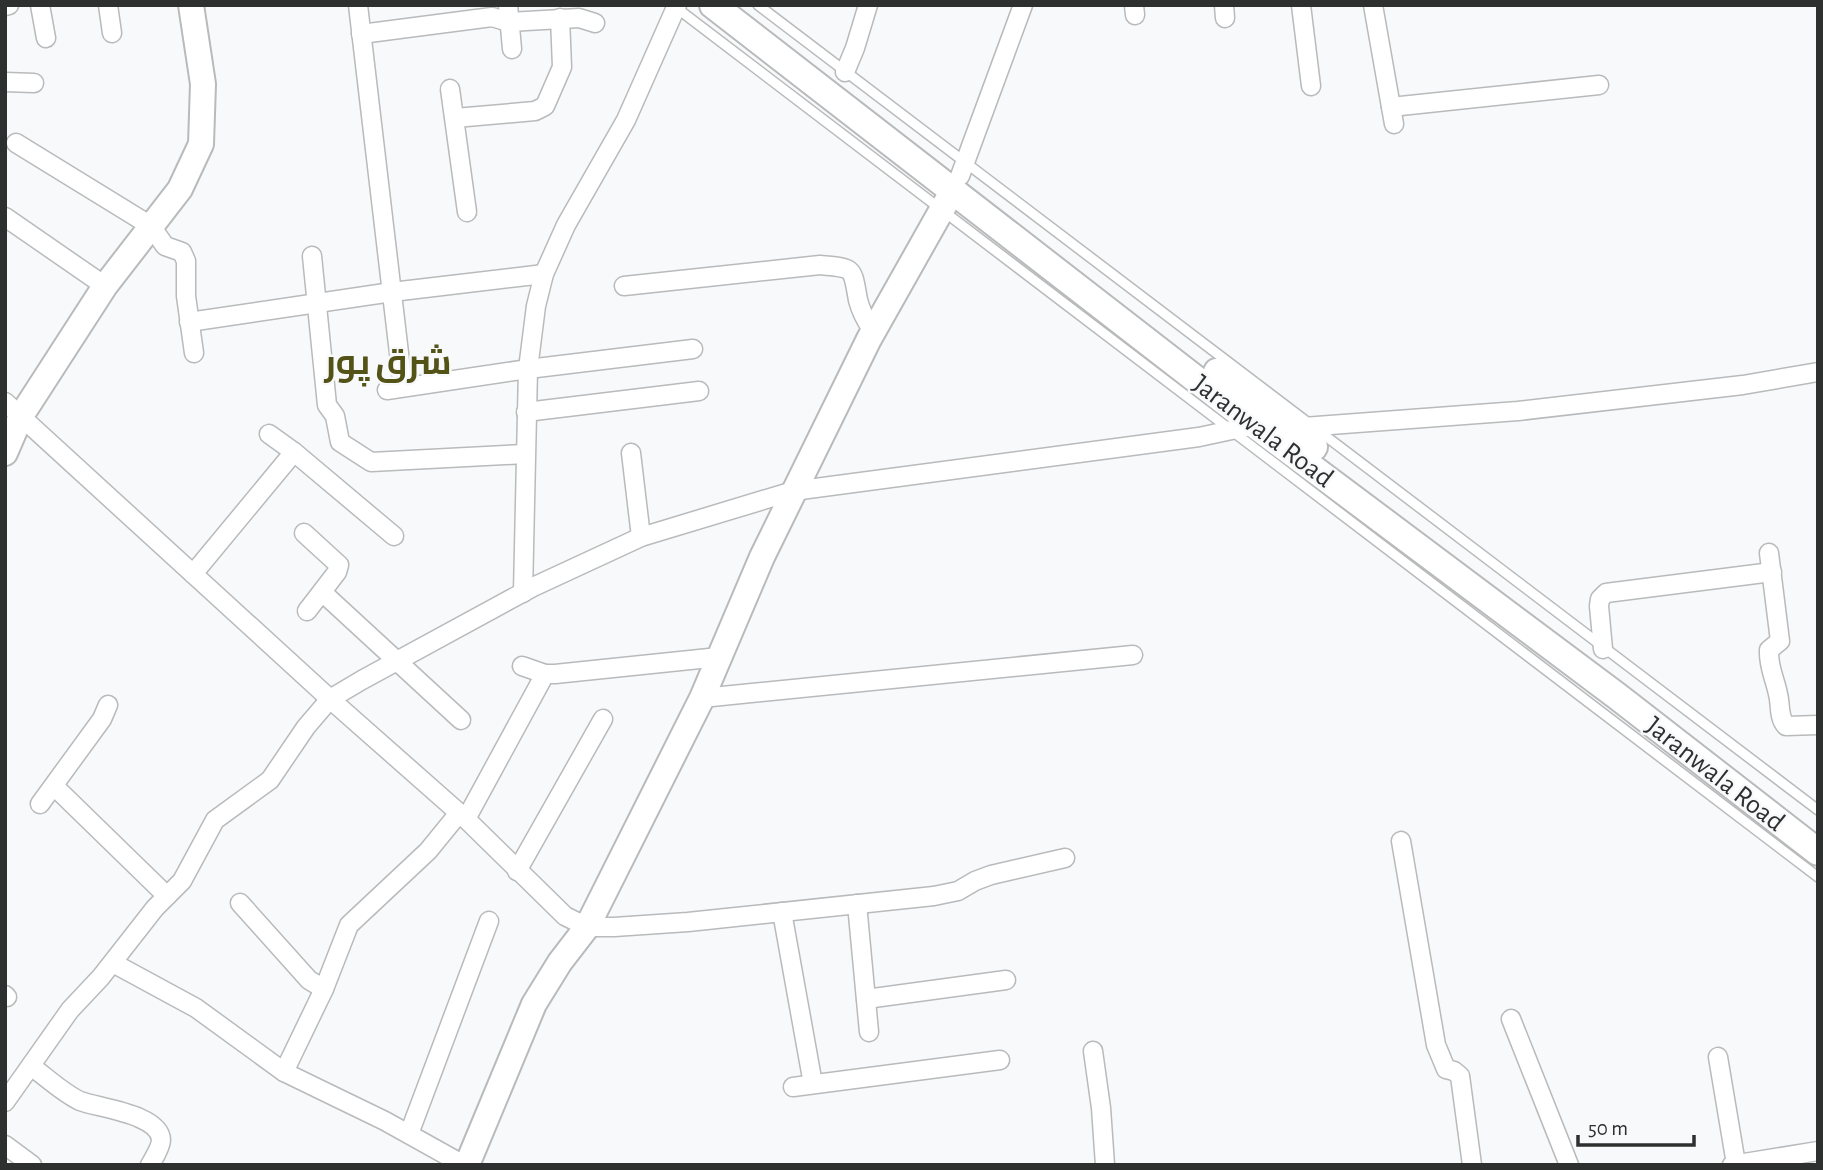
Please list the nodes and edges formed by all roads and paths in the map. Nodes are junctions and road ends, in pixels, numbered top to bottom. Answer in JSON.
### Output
{"nodes":[{"id":1,"x":40,"y":5,"type":"edge"},
{"id":2,"x":108,"y":5,"type":"edge"},
{"id":3,"x":191,"y":5,"type":"edge"},
{"id":4,"x":358,"y":5,"type":"edge"},
{"id":5,"x":713,"y":5,"type":"edge"},
{"id":6,"x":738,"y":5,"type":"edge"},
{"id":7,"x":758,"y":5,"type":"edge"},
{"id":8,"x":868,"y":5,"type":"edge"},
{"id":9,"x":1023,"y":5,"type":"edge"},
{"id":10,"x":1301,"y":5,"type":"edge"},
{"id":11,"x":1373,"y":5,"type":"edge"},
{"id":12,"x":675,"y":6,"type":"edge"},
{"id":13,"x":509,"y":13,"type":"edge"},
{"id":14,"x":560,"y":18,"type":"junction"},
{"id":15,"x":595,"y":23,"type":"dead end"},
{"id":16,"x":112,"y":33,"type":"dead end"},
{"id":17,"x":361,"y":34,"type":"junction"},
{"id":18,"x":46,"y":38,"type":"dead end"},
{"id":19,"x":513,"y":49,"type":"dead end"},
{"id":20,"x":845,"y":72,"type":"junction"},
{"id":21,"x":5,"y":82,"type":"edge"},
{"id":22,"x":34,"y":83,"type":"dead end"},
{"id":23,"x":1599,"y":85,"type":"dead end"},
{"id":24,"x":1311,"y":86,"type":"dead end"},
{"id":25,"x":450,"y":89,"type":"dead end"},
{"id":26,"x":455,"y":118,"type":"junction"},
{"id":27,"x":16,"y":143,"type":"dead end"},
{"id":28,"x":955,"y":184,"type":"junction"},
{"id":29,"x":467,"y":212,"type":"dead end"},
{"id":30,"x":5,"y":217,"type":"edge"},
{"id":31,"x":151,"y":226,"type":"junction"},
{"id":32,"x":312,"y":256,"type":"dead end"},
{"id":33,"x":544,"y":274,"type":"junction"},
{"id":34,"x":105,"y":286,"type":"junction"},
{"id":35,"x":624,"y":286,"type":"dead end"},
{"id":36,"x":392,"y":292,"type":"junction"},
{"id":37,"x":317,"y":303,"type":"junction"},
{"id":38,"x":189,"y":322,"type":"junction"},
{"id":39,"x":873,"y":331,"type":"junction"},
{"id":40,"x":693,"y":349,"type":"dead end"},
{"id":41,"x":194,"y":353,"type":"dead end"},
{"id":42,"x":528,"y":369,"type":"junction"},
{"id":43,"x":1818,"y":372,"type":"edge"},
{"id":44,"x":699,"y":391,"type":"dead end"},
{"id":45,"x":13,"y":409,"type":"edge"},
{"id":46,"x":526,"y":412,"type":"junction"},
{"id":47,"x":1301,"y":427,"type":"junction"},
{"id":48,"x":1244,"y":428,"type":"junction"},
{"id":49,"x":269,"y":434,"type":"dead end"},
{"id":50,"x":294,"y":452,"type":"junction"},
{"id":51,"x":5,"y":453,"type":"edge"},
{"id":52,"x":631,"y":453,"type":"dead end"},
{"id":53,"x":525,"y":454,"type":"junction"},
{"id":54,"x":793,"y":491,"type":"junction"},
{"id":55,"x":304,"y":533,"type":"dead end"},
{"id":56,"x":394,"y":536,"type":"dead end"},
{"id":57,"x":641,"y":537,"type":"junction"},
{"id":58,"x":1769,"y":553,"type":"dead end"},
{"id":59,"x":1772,"y":572,"type":"junction"},
{"id":60,"x":193,"y":574,"type":"junction"},
{"id":61,"x":322,"y":592,"type":"junction"},
{"id":62,"x":523,"y":593,"type":"junction"},
{"id":63,"x":307,"y":611,"type":"dead end"},
{"id":64,"x":1603,"y":649,"type":"junction"},
{"id":65,"x":1133,"y":655,"type":"dead end"},
{"id":66,"x":719,"y":657,"type":"junction"},
{"id":67,"x":397,"y":661,"type":"junction"},
{"id":68,"x":522,"y":666,"type":"dead end"},
{"id":69,"x":545,"y":674,"type":"junction"},
{"id":70,"x":702,"y":698,"type":"junction"},
{"id":71,"x":330,"y":699,"type":"junction"},
{"id":72,"x":108,"y":705,"type":"dead end"},
{"id":73,"x":603,"y":719,"type":"dead end"},
{"id":74,"x":461,"y":720,"type":"dead end"},
{"id":75,"x":1818,"y":725,"type":"edge"},
{"id":76,"x":54,"y":786,"type":"junction"},
{"id":77,"x":40,"y":804,"type":"dead end"},
{"id":78,"x":1818,"y":810,"type":"edge"},
{"id":79,"x":463,"y":816,"type":"junction"},
{"id":80,"x":1818,"y":830,"type":"edge"},
{"id":81,"x":1401,"y":841,"type":"dead end"},
{"id":82,"x":1818,"y":852,"type":"edge"},
{"id":83,"x":1065,"y":858,"type":"dead end"},
{"id":84,"x":517,"y":871,"type":"junction"},
{"id":85,"x":1818,"y":877,"type":"edge"},
{"id":86,"x":167,"y":896,"type":"junction"},
{"id":87,"x":240,"y":903,"type":"dead end"},
{"id":88,"x":856,"y":904,"type":"junction"},
{"id":89,"x":782,"y":912,"type":"junction"},
{"id":90,"x":489,"y":921,"type":"dead end"},
{"id":91,"x":587,"y":926,"type":"junction"},
{"id":92,"x":113,"y":962,"type":"junction"},
{"id":93,"x":1006,"y":980,"type":"dead end"},
{"id":94,"x":324,"y":989,"type":"junction"},
{"id":95,"x":866,"y":999,"type":"junction"},
{"id":96,"x":1511,"y":1019,"type":"dead end"},
{"id":97,"x":869,"y":1032,"type":"dead end"},
{"id":98,"x":1093,"y":1051,"type":"dead end"},
{"id":99,"x":1718,"y":1057,"type":"dead end"},
{"id":100,"x":1000,"y":1060,"type":"dead end"},
{"id":101,"x":31,"y":1066,"type":"junction"},
{"id":102,"x":284,"y":1072,"type":"junction"},
{"id":103,"x":813,"y":1084,"type":"junction"},
{"id":104,"x":793,"y":1087,"type":"dead end"},
{"id":105,"x":5,"y":1102,"type":"edge"},
{"id":106,"x":409,"y":1134,"type":"junction"},
{"id":107,"x":5,"y":1145,"type":"edge"},
{"id":108,"x":1818,"y":1151,"type":"edge"},
{"id":109,"x":1734,"y":1164,"type":"edge"},
{"id":110,"x":32,"y":1165,"type":"edge"},
{"id":111,"x":150,"y":1165,"type":"edge"},
{"id":112,"x":466,"y":1165,"type":"edge"},
{"id":113,"x":1105,"y":1165,"type":"edge"},
{"id":114,"x":1472,"y":1165,"type":"edge"},
{"id":115,"x":1569,"y":1165,"type":"edge"}],
"edges":[{"from":1,"to":18,"type":"street"},
{"from":2,"to":16,"type":"street"},
{"from":3,"to":31,"type":"street"},
{"from":4,"to":17,"type":"street"},
{"from":5,"to":28,"type":"main road","name":"Jaranwala Road"},
{"from":6,"to":28,"type":"main road","name":"Jaranwala Road"},
{"from":7,"to":20,"type":"lane"},
{"from":8,"to":20,"type":"street"},
{"from":9,"to":28,"type":"street"},
{"from":10,"to":24,"type":"street"},
{"from":11,"to":23,"type":"street"},
{"from":12,"to":28,"type":"lane"},
{"from":12,"to":33,"type":"street"},
{"from":13,"to":14,"type":"street"},
{"from":13,"to":17,"type":"street"},
{"from":13,"to":19,"type":"street"},
{"from":14,"to":15,"type":"street"},
{"from":14,"to":26,"type":"street"},
{"from":17,"to":36,"type":"street"},
{"from":20,"to":28,"type":"lane"},
{"from":21,"to":22,"type":"street"},
{"from":25,"to":26,"type":"street"},
{"from":26,"to":29,"type":"street"},
{"from":27,"to":31,"type":"street"},
{"from":28,"to":39,"type":"street"},
{"from":28,"to":47,"type":"main road","name":"Jaranwala Road"},
{"from":28,"to":48,"type":"main road","name":"Jaranwala Road"},
{"from":30,"to":34,"type":"street"},
{"from":31,"to":34,"type":"street"},
{"from":31,"to":38,"type":"street"},
{"from":32,"to":37,"type":"street"},
{"from":33,"to":36,"type":"street"},
{"from":33,"to":42,"type":"street"},
{"from":34,"to":45,"type":"street"},
{"from":35,"to":39,"type":"street"},
{"from":36,"to":37,"type":"street"},
{"from":36,"to":42,"type":"street"},
{"from":37,"to":38,"type":"street"},
{"from":37,"to":53,"type":"street"},
{"from":38,"to":41,"type":"street"},
{"from":39,"to":54,"type":"street"},
{"from":40,"to":42,"type":"street"},
{"from":42,"to":46,"type":"street"},
{"from":43,"to":47,"type":"street"},
{"from":44,"to":46,"type":"street"},
{"from":45,"to":51,"type":"street"},
{"from":45,"to":60,"type":"street"},
{"from":46,"to":53,"type":"street"},
{"from":47,"to":64,"type":"lane"},
{"from":47,"to":80,"type":"main road","name":"Jaranwala Road"},
{"from":48,"to":54,"type":"street"},
{"from":48,"to":82,"type":"main road","name":"Jaranwala Road"},
{"from":48,"to":85,"type":"lane"},
{"from":49,"to":50,"type":"street"},
{"from":50,"to":56,"type":"street"},
{"from":50,"to":60,"type":"street"},
{"from":52,"to":57,"type":"street"},
{"from":53,"to":62,"type":"street"},
{"from":54,"to":57,"type":"street"},
{"from":54,"to":66,"type":"street"},
{"from":55,"to":61,"type":"street"},
{"from":57,"to":62,"type":"street"},
{"from":58,"to":59,"type":"street"},
{"from":59,"to":64,"type":"street"},
{"from":59,"to":75,"type":"street"},
{"from":60,"to":71,"type":"street"},
{"from":61,"to":63,"type":"street"},
{"from":61,"to":67,"type":"street"},
{"from":62,"to":67,"type":"street"},
{"from":64,"to":78,"type":"lane"},
{"from":65,"to":70,"type":"street"},
{"from":66,"to":69,"type":"street"},
{"from":66,"to":70,"type":"street"},
{"from":67,"to":71,"type":"street"},
{"from":67,"to":74,"type":"street"},
{"from":68,"to":69,"type":"street"},
{"from":69,"to":79,"type":"street"},
{"from":70,"to":91,"type":"street"},
{"from":71,"to":79,"type":"street"},
{"from":71,"to":86,"type":"street"},
{"from":72,"to":76,"type":"street"},
{"from":73,"to":84,"type":"street"},
{"from":76,"to":77,"type":"street"},
{"from":76,"to":86,"type":"street"},
{"from":79,"to":84,"type":"street"},
{"from":79,"to":94,"type":"street"},
{"from":81,"to":114,"type":"street"},
{"from":83,"to":88,"type":"street"},
{"from":84,"to":91,"type":"street"},
{"from":86,"to":92,"type":"street"},
{"from":87,"to":94,"type":"street"},
{"from":88,"to":89,"type":"street"},
{"from":88,"to":95,"type":"street"},
{"from":89,"to":91,"type":"street"},
{"from":89,"to":103,"type":"street"},
{"from":90,"to":106,"type":"street"},
{"from":91,"to":112,"type":"street"},
{"from":92,"to":101,"type":"street"},
{"from":92,"to":102,"type":"street"},
{"from":93,"to":95,"type":"street"},
{"from":94,"to":102,"type":"street"},
{"from":95,"to":97,"type":"street"},
{"from":96,"to":115,"type":"street"},
{"from":98,"to":113,"type":"street"},
{"from":99,"to":109,"type":"street"},
{"from":100,"to":103,"type":"street"},
{"from":101,"to":105,"type":"street"},
{"from":101,"to":111,"type":"street"},
{"from":102,"to":106,"type":"street"},
{"from":103,"to":104,"type":"street"},
{"from":106,"to":112,"type":"street"},
{"from":107,"to":110,"type":"street"},
{"from":108,"to":109,"type":"street"}]}
